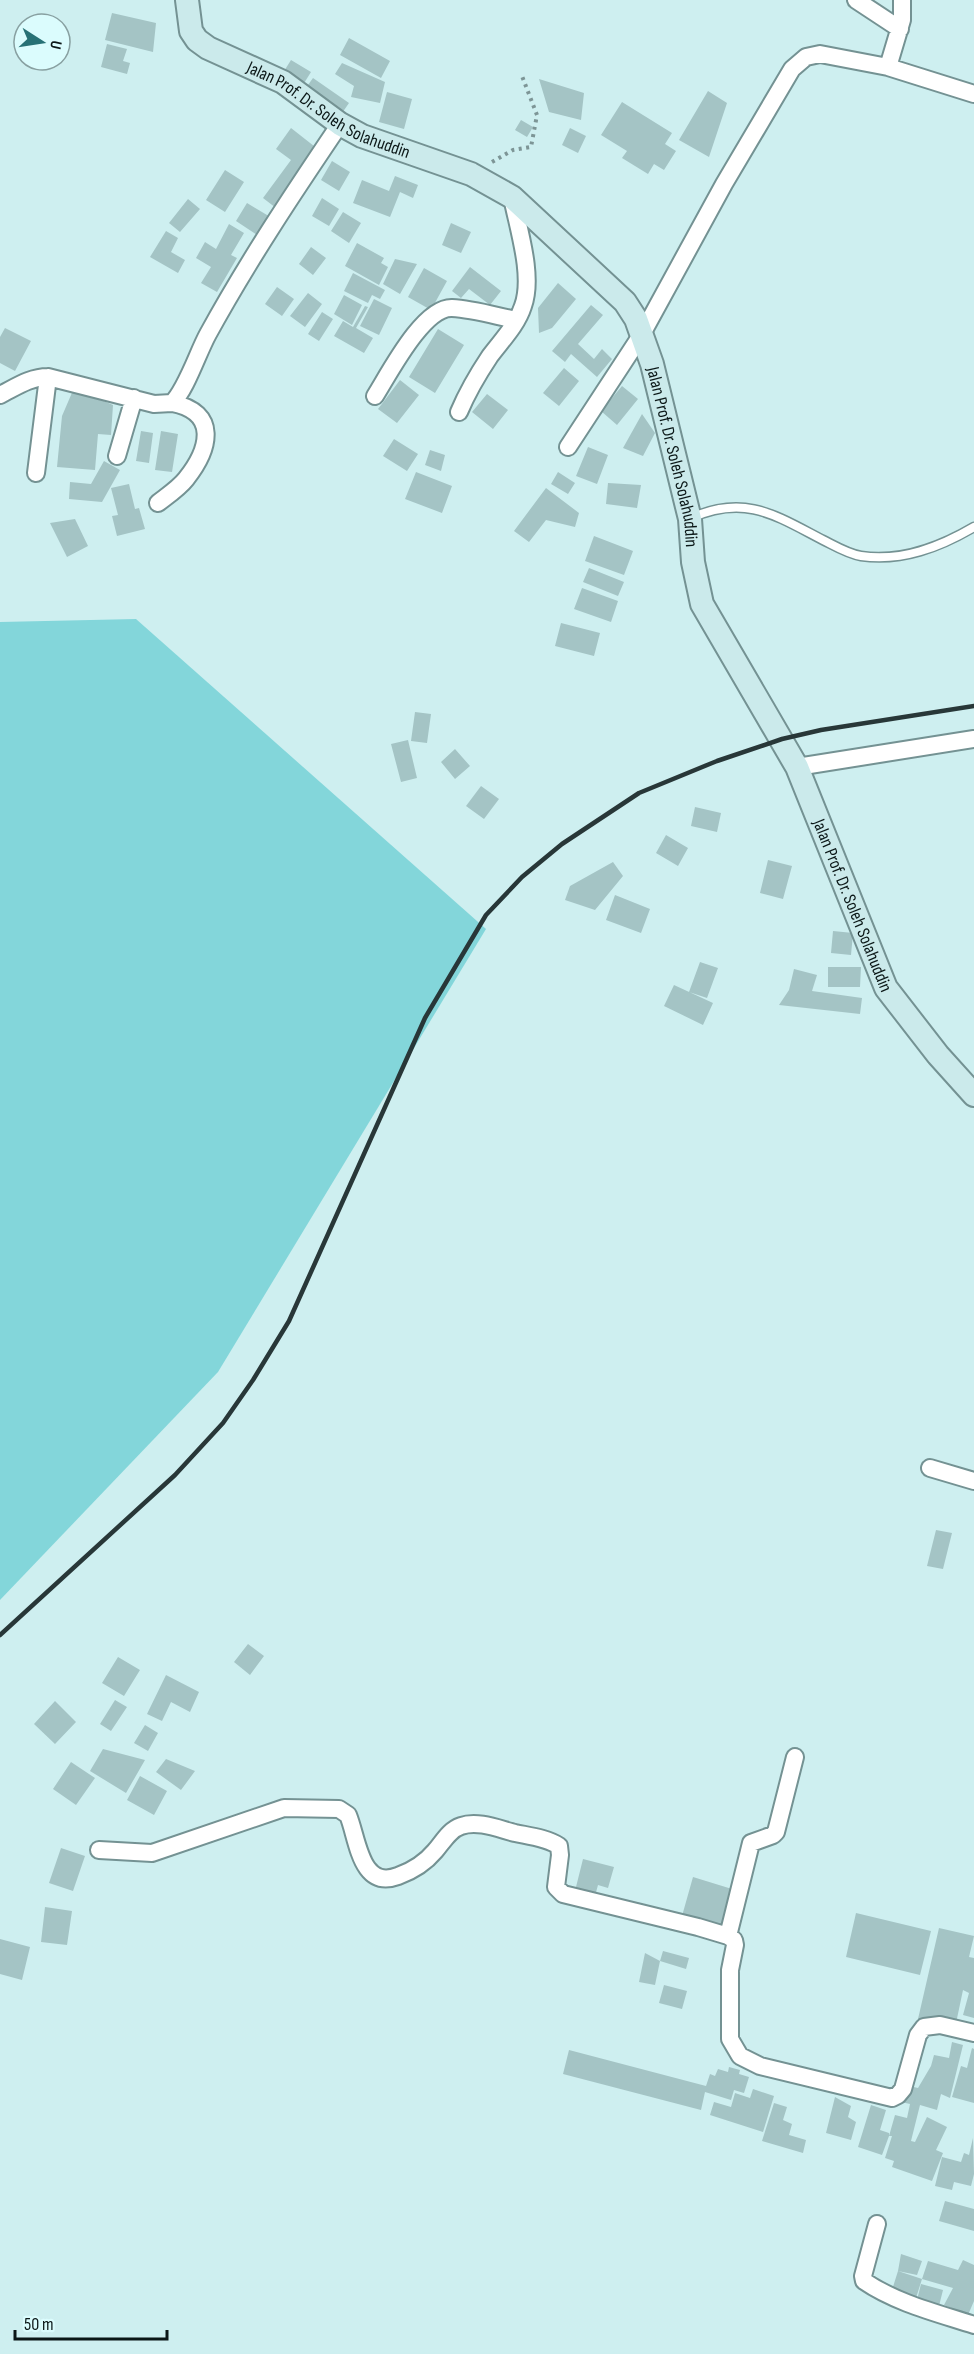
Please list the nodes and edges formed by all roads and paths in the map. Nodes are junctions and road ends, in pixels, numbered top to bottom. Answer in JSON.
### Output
{"nodes":[{"id":1,"x":187,"y":0,"type":"edge"},
{"id":2,"x":856,"y":0,"type":"edge"},
{"id":3,"x":902,"y":0,"type":"edge"},
{"id":4,"x":900,"y":29,"type":"junction"},
{"id":5,"x":888,"y":67,"type":"junction"},
{"id":6,"x":522,"y":76,"type":"dead end"},
{"id":7,"x":974,"y":94,"type":"edge"},
{"id":8,"x":340,"y":124,"type":"junction"},
{"id":9,"x":471,"y":174,"type":"junction"},
{"id":10,"x":512,"y":197,"type":"junction"},
{"id":11,"x":516,"y":320,"type":"junction"},
{"id":12,"x":642,"y":334,"type":"junction"},
{"id":13,"x":48,"y":376,"type":"junction"},
{"id":14,"x":0,"y":395,"type":"edge"},
{"id":15,"x":375,"y":396,"type":"dead end"},
{"id":16,"x":134,"y":398,"type":"junction"},
{"id":17,"x":172,"y":403,"type":"junction"},
{"id":18,"x":459,"y":412,"type":"dead end"},
{"id":19,"x":568,"y":447,"type":"dead end"},
{"id":20,"x":117,"y":456,"type":"dead end"},
{"id":21,"x":36,"y":473,"type":"dead end"},
{"id":22,"x":158,"y":503,"type":"dead end"},
{"id":23,"x":690,"y":519,"type":"junction"},
{"id":24,"x":974,"y":526,"type":"edge"},
{"id":25,"x":974,"y":739,"type":"edge"},
{"id":26,"x":797,"y":767,"type":"junction"},
{"id":27,"x":974,"y":1095,"type":"edge"},
{"id":28,"x":930,"y":1468,"type":"dead end"},
{"id":29,"x":974,"y":1481,"type":"edge"},
{"id":30,"x":795,"y":1757,"type":"dead end"},
{"id":31,"x":99,"y":1850,"type":"dead end"},
{"id":32,"x":728,"y":1936,"type":"junction"},
{"id":33,"x":974,"y":2033,"type":"edge"},
{"id":34,"x":877,"y":2224,"type":"dead end"},
{"id":35,"x":974,"y":2325,"type":"edge"}],
"edges":[{"from":1,"to":8,"type":"street","name":"Jalan Prof. Dr. Soleh Solahuddin"},
{"from":2,"to":4,"type":"street"},
{"from":3,"to":4,"type":"street"},
{"from":4,"to":5,"type":"street"},
{"from":5,"to":7,"type":"street"},
{"from":5,"to":12,"type":"street"},
{"from":6,"to":9,"type":"path"},
{"from":8,"to":9,"type":"street","name":"Jalan Prof. Dr. Soleh Solahuddin"},
{"from":8,"to":17,"type":"street"},
{"from":9,"to":10,"type":"street","name":"Jalan Prof. Dr. Soleh Solahuddin"},
{"from":10,"to":11,"type":"street"},
{"from":10,"to":12,"type":"street","name":"Jalan Prof. Dr. Soleh Solahuddin"},
{"from":11,"to":15,"type":"street"},
{"from":11,"to":18,"type":"street"},
{"from":12,"to":19,"type":"street"},
{"from":12,"to":23,"type":"street","name":"Jalan Prof. Dr. Soleh Solahuddin"},
{"from":13,"to":14,"type":"street"},
{"from":13,"to":16,"type":"street"},
{"from":13,"to":21,"type":"street"},
{"from":16,"to":17,"type":"street"},
{"from":16,"to":20,"type":"street"},
{"from":17,"to":22,"type":"street"},
{"from":23,"to":24,"type":"lane"},
{"from":23,"to":26,"type":"street","name":"Jalan Prof. Dr. Soleh Solahuddin"},
{"from":25,"to":26,"type":"street"},
{"from":26,"to":27,"type":"street","name":"Jalan Prof. Dr. Soleh Solahuddin"},
{"from":28,"to":29,"type":"street"},
{"from":30,"to":32,"type":"street"},
{"from":31,"to":32,"type":"street"},
{"from":32,"to":33,"type":"street"},
{"from":34,"to":35,"type":"street"}]}
